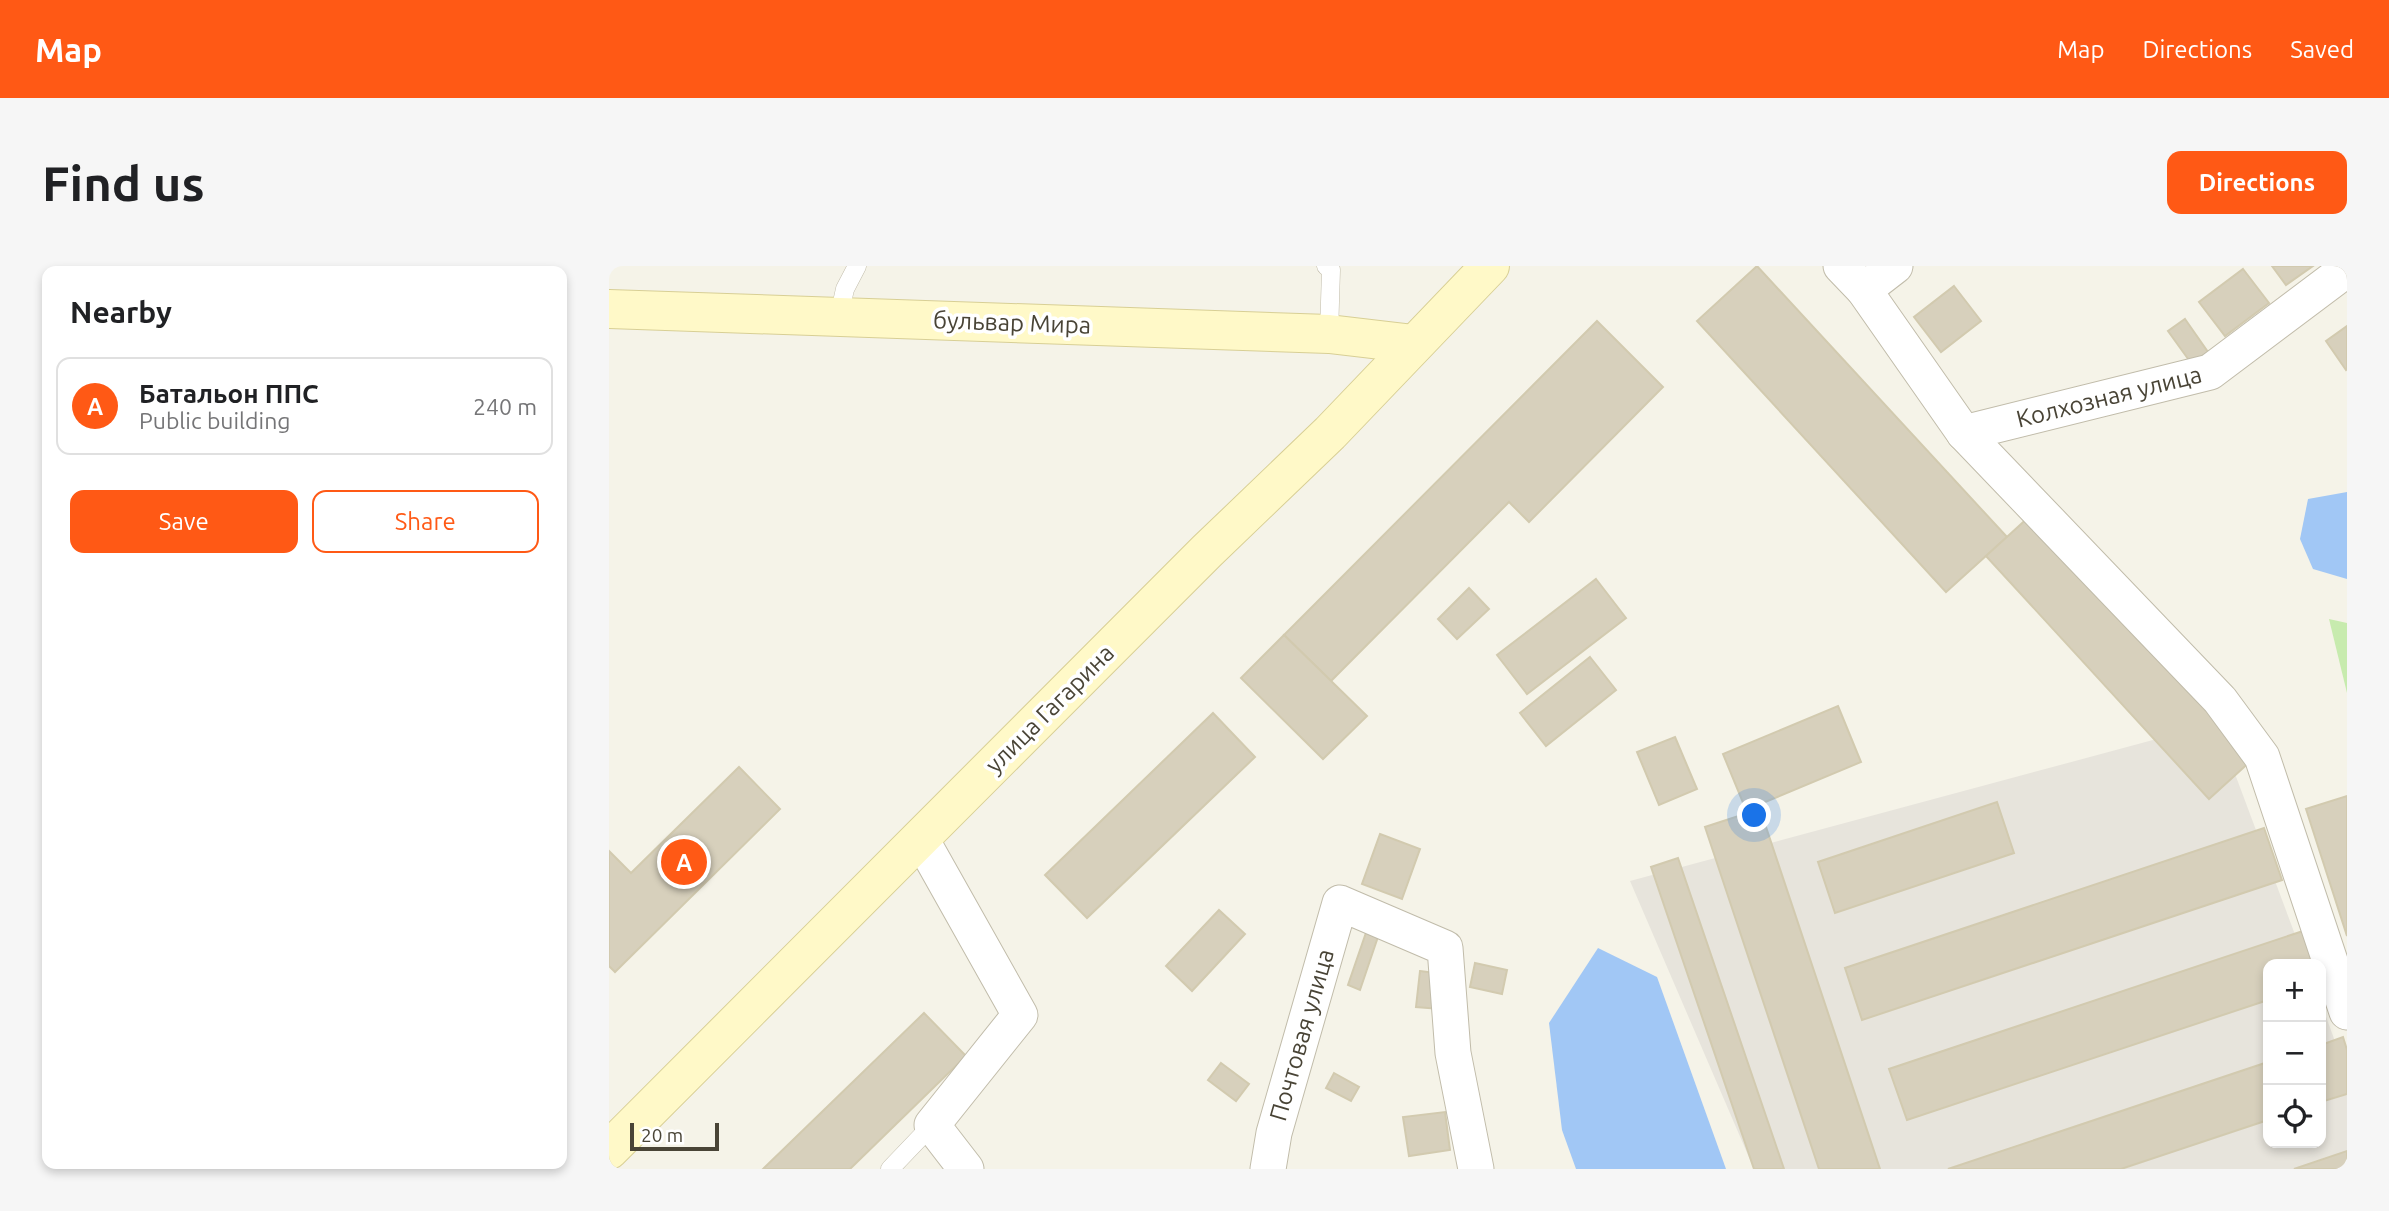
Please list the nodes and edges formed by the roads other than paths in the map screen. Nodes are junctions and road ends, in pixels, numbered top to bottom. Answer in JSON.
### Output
{"nodes":[{"id":1,"x":856,"y":266,"type":"edge"},
{"id":2,"x":1326,"y":266,"type":"edge"},
{"id":3,"x":1490,"y":266,"type":"edge"},
{"id":4,"x":1895,"y":266,"type":"edge"},
{"id":5,"x":2347,"y":268,"type":"edge"},
{"id":6,"x":1852,"y":278,"type":"edge"},
{"id":7,"x":609,"y":309,"type":"edge"},
{"id":8,"x":839,"y":316,"type":"junction"},
{"id":9,"x":1329,"y":334,"type":"junction"},
{"id":10,"x":1414,"y":344,"type":"junction"},
{"id":11,"x":1964,"y":433,"type":"junction"},
{"id":12,"x":921,"y":839,"type":"junction"},
{"id":13,"x":2347,"y":1012,"type":"edge"},
{"id":14,"x":932,"y":1125,"type":"junction"},
{"id":15,"x":609,"y":1150,"type":"edge"},
{"id":16,"x":890,"y":1169,"type":"edge"},
{"id":17,"x":966,"y":1169,"type":"edge"},
{"id":18,"x":1268,"y":1169,"type":"edge"},
{"id":19,"x":1476,"y":1169,"type":"edge"}],
"edges":[{"from":1,"to":8,"type":"lane"},
{"from":2,"to":9,"type":"lane"},
{"from":3,"to":10,"type":"main road","name":"улица Гагарина"},
{"from":4,"to":6,"type":"street"},
{"from":5,"to":11,"type":"street","name":"Колхозная улица"},
{"from":6,"to":11,"type":"street"},
{"from":7,"to":8,"type":"main road","name":"бульвар Мира"},
{"from":8,"to":9,"type":"main road","name":"бульвар Мира"},
{"from":9,"to":10,"type":"main road","name":"бульвар Мира"},
{"from":10,"to":12,"type":"main road","name":"улица Гагарина"},
{"from":11,"to":13,"type":"street"},
{"from":12,"to":14,"type":"street"},
{"from":12,"to":15,"type":"main road","name":"улица Гагарина"},
{"from":14,"to":16,"type":"lane"},
{"from":14,"to":17,"type":"street"},
{"from":18,"to":19,"type":"street","name":"Почтовая улица"}]}
